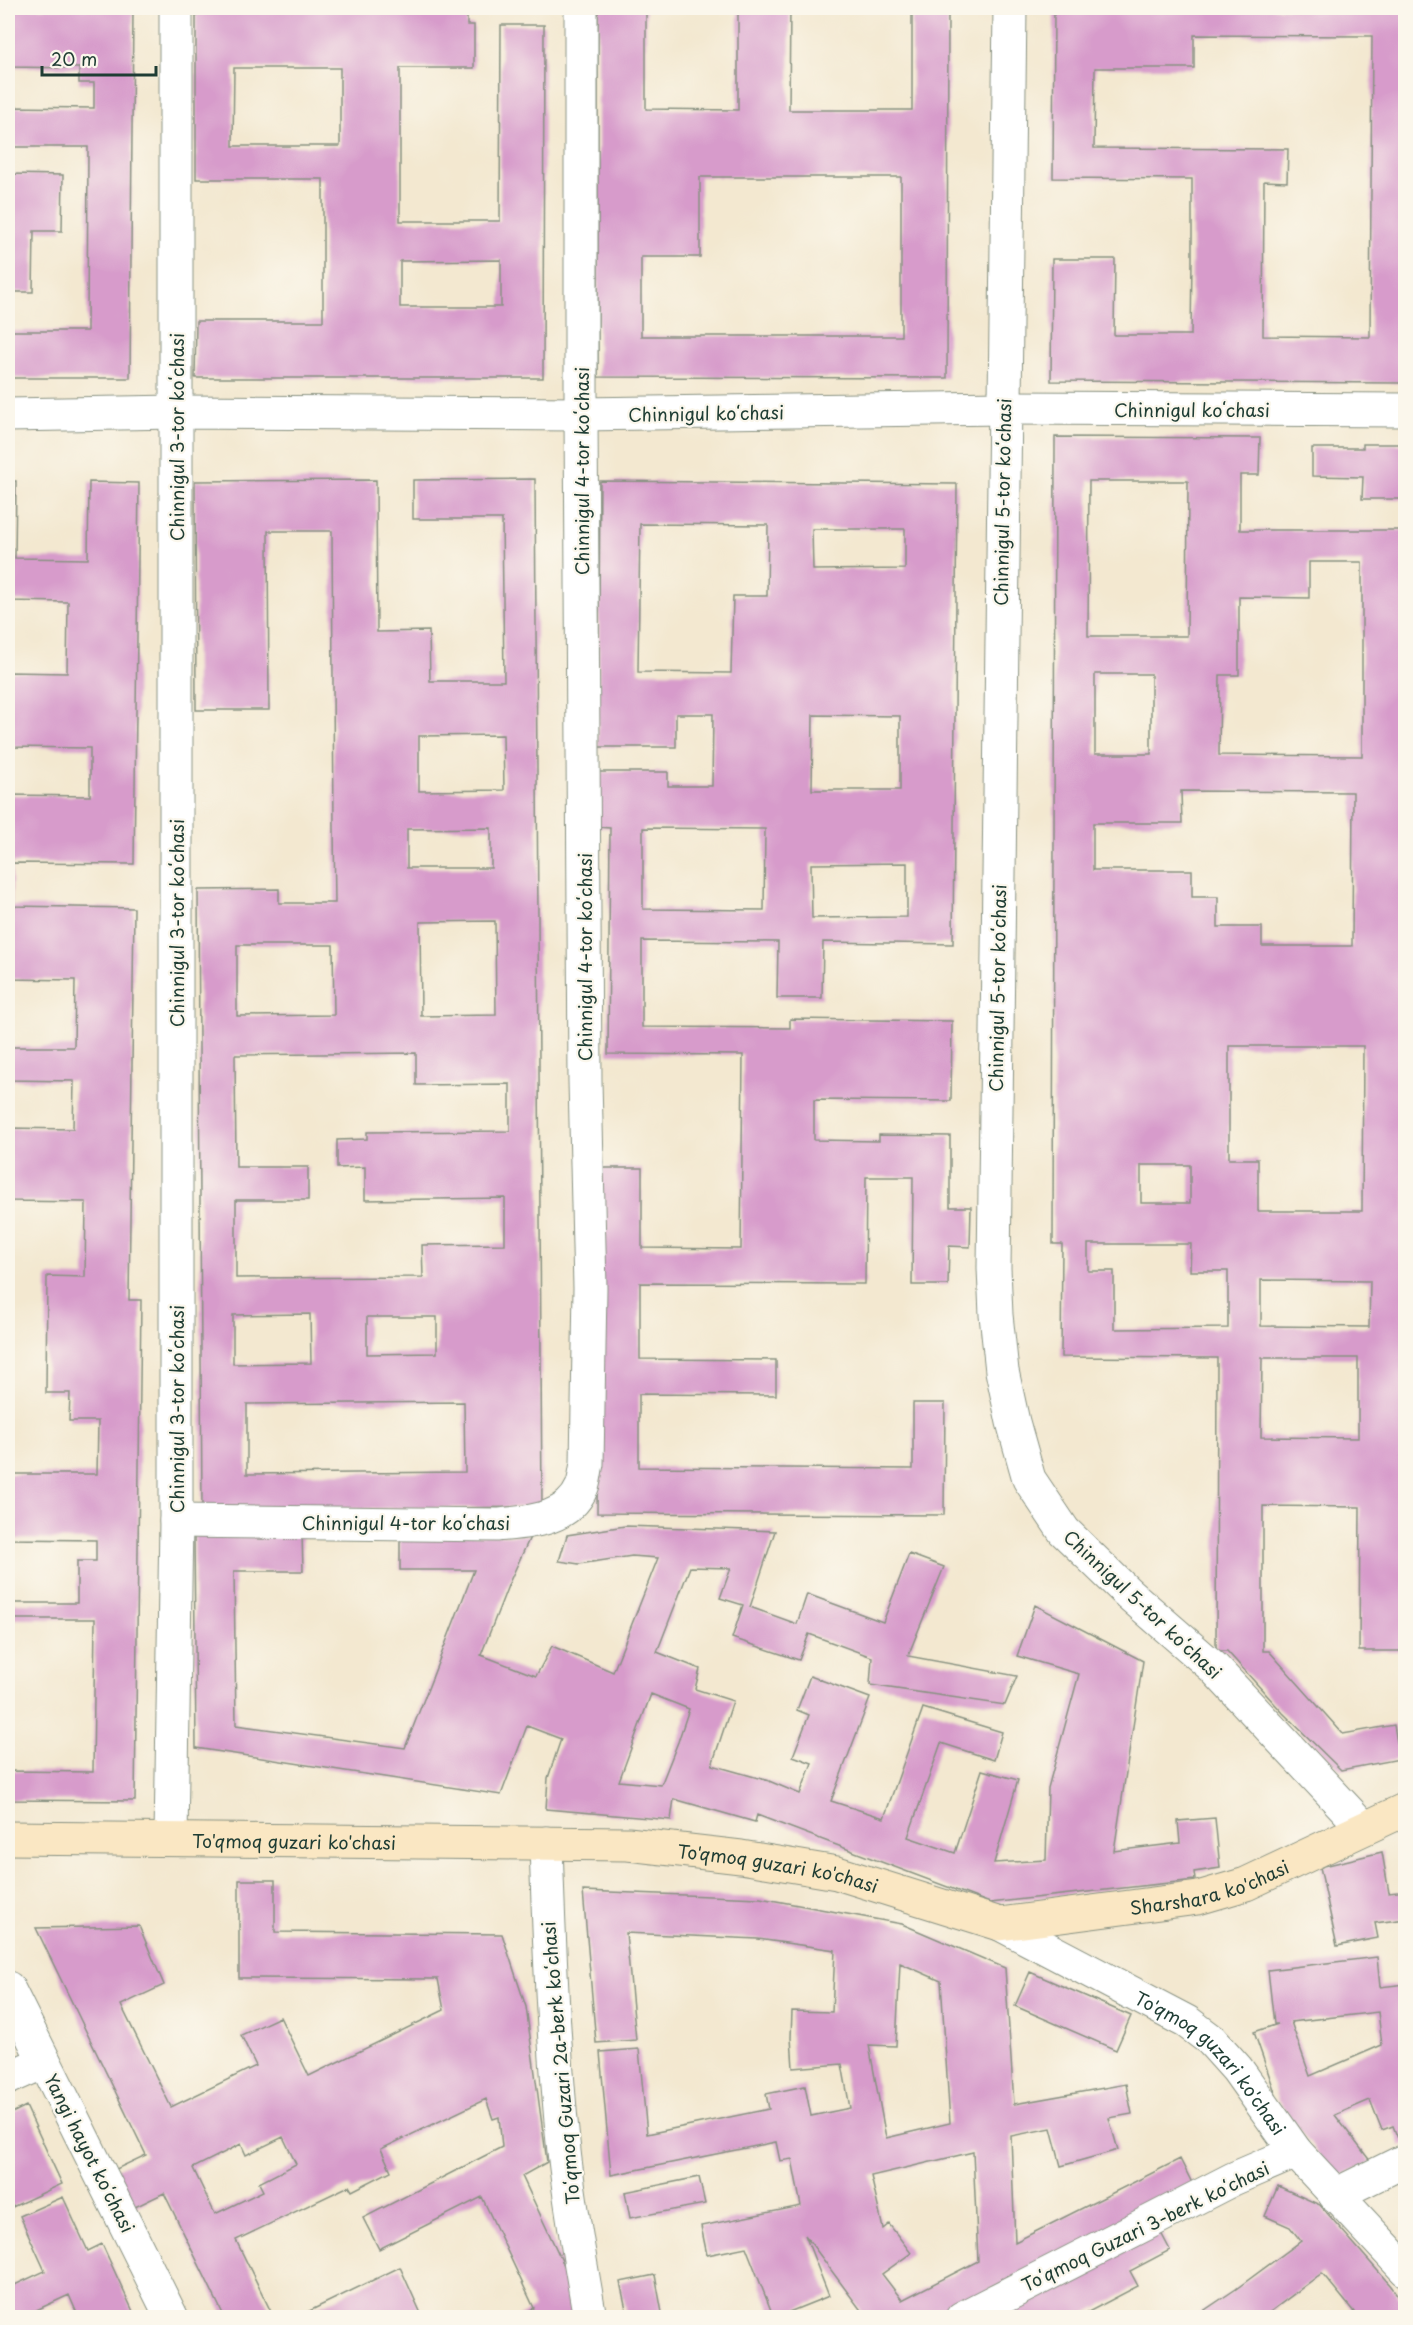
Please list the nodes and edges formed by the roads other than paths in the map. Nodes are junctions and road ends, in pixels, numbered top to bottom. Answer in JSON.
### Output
{"nodes":[{"id":1,"x":176,"y":8,"type":"edge"},
{"id":2,"x":581,"y":8,"type":"edge"},
{"id":3,"x":1010,"y":8,"type":"edge"},
{"id":4,"x":1003,"y":408,"type":"junction"},
{"id":5,"x":1406,"y":410,"type":"edge"},
{"id":6,"x":176,"y":412,"type":"junction"},
{"id":7,"x":580,"y":414,"type":"junction"},
{"id":8,"x":8,"y":415,"type":"edge"},
{"id":9,"x":176,"y":1521,"type":"junction"},
{"id":10,"x":1406,"y":1809,"type":"edge"},
{"id":11,"x":1364,"y":1828,"type":"junction"},
{"id":12,"x":8,"y":1838,"type":"edge"},
{"id":13,"x":171,"y":1838,"type":"junction"},
{"id":14,"x":546,"y":1843,"type":"junction"},
{"id":15,"x":1000,"y":1924,"type":"junction"},
{"id":16,"x":8,"y":1988,"type":"edge"},
{"id":17,"x":44,"y":2062,"type":"junction"},
{"id":18,"x":8,"y":2078,"type":"edge"},
{"id":19,"x":1296,"y":2152,"type":"junction"},
{"id":20,"x":1406,"y":2160,"type":"edge"},
{"id":21,"x":1335,"y":2195,"type":"junction"},
{"id":22,"x":1406,"y":2270,"type":"edge"},
{"id":23,"x":172,"y":2318,"type":"edge"},
{"id":24,"x":590,"y":2318,"type":"edge"},
{"id":25,"x":962,"y":2318,"type":"edge"}],
"edges":[{"from":1,"to":6,"type":"street","name":"Chinnigul 3-tor koʻchasi"},
{"from":2,"to":7,"type":"street","name":"Chinnigul 4-tor koʻchasi"},
{"from":3,"to":4,"type":"street","name":"Chinnigul 5-tor koʻchasi"},
{"from":4,"to":5,"type":"street","name":"Chinnigul koʻchasi"},
{"from":4,"to":7,"type":"street","name":"Chinnigul koʻchasi"},
{"from":4,"to":11,"type":"street","name":"Chinnigul 5-tor koʻchasi"},
{"from":6,"to":7,"type":"street","name":"Chinnigul koʻchasi"},
{"from":6,"to":8,"type":"street","name":"Chinnigul koʻchasi"},
{"from":6,"to":9,"type":"street","name":"Chinnigul 3-tor koʻchasi"},
{"from":7,"to":9,"type":"street","name":"Chinnigul 4-tor koʻchasi"},
{"from":9,"to":13,"type":"street","name":"Chinnigul 3-tor koʻchasi"},
{"from":10,"to":11,"type":"street","name":"Sharshara ko'chasi"},
{"from":11,"to":15,"type":"street","name":"Sharshara ko'chasi"},
{"from":12,"to":13,"type":"street","name":"To'qmoq guzari ko'chasi"},
{"from":13,"to":14,"type":"street","name":"To'qmoq guzari ko'chasi"},
{"from":14,"to":15,"type":"street","name":"To'qmoq guzari ko'chasi"},
{"from":14,"to":24,"type":"street","name":"Toʻqmoq Guzari 2a-berk koʻchasi"},
{"from":15,"to":19,"type":"street","name":"To'qmoq guzari ko'chasi"},
{"from":16,"to":17,"type":"street","name":"Yangi hayot koʻchasi"},
{"from":17,"to":18,"type":"street"},
{"from":17,"to":23,"type":"street","name":"Yangi hayot koʻchasi"},
{"from":19,"to":21,"type":"street","name":"To'qmoq guzari ko'chasi"},
{"from":19,"to":25,"type":"street","name":"Toʻqmoq Guzari 3-berk koʻchasi"},
{"from":20,"to":21,"type":"street"},
{"from":21,"to":22,"type":"street","name":"To'qmoq guzari ko'chasi"}]}
